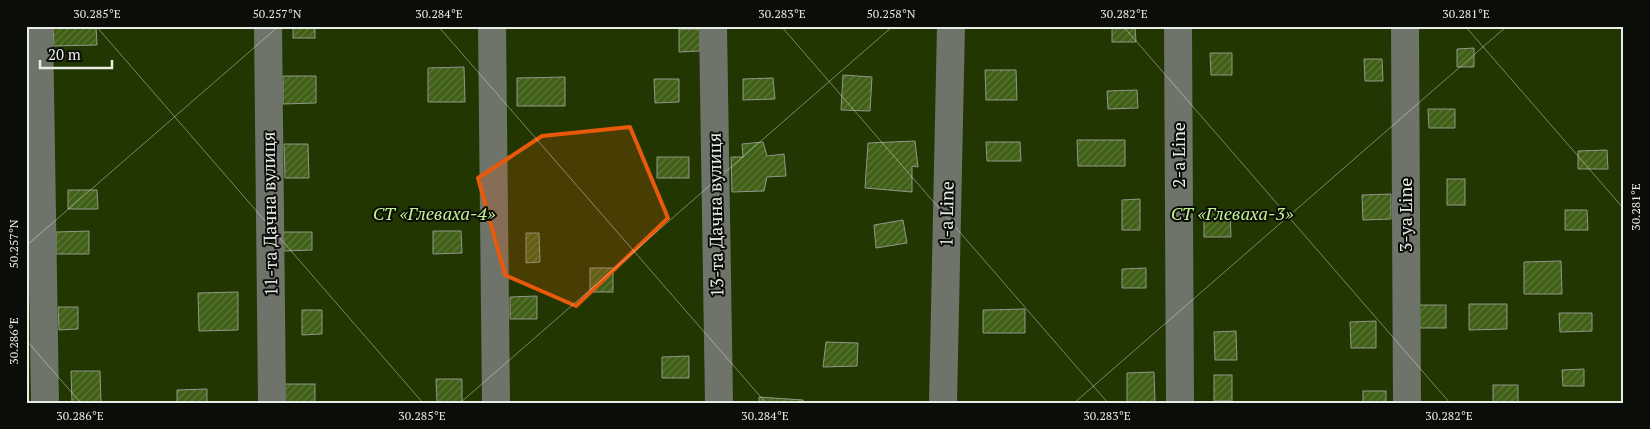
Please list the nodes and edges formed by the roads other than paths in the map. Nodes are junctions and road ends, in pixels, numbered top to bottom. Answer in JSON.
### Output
{"nodes":[{"id":1,"x":39,"y":26,"type":"edge"},
{"id":2,"x":268,"y":26,"type":"edge"},
{"id":3,"x":492,"y":26,"type":"edge"},
{"id":4,"x":713,"y":26,"type":"edge"},
{"id":5,"x":951,"y":26,"type":"edge"},
{"id":6,"x":1178,"y":26,"type":"edge"},
{"id":7,"x":1405,"y":26,"type":"edge"},
{"id":8,"x":44,"y":403,"type":"edge"},
{"id":9,"x":272,"y":403,"type":"edge"},
{"id":10,"x":496,"y":403,"type":"edge"},
{"id":11,"x":719,"y":403,"type":"edge"},
{"id":12,"x":943,"y":403,"type":"edge"},
{"id":13,"x":1180,"y":403,"type":"edge"},
{"id":14,"x":1407,"y":403,"type":"edge"}],
"edges":[{"from":1,"to":8,"type":"street"},
{"from":2,"to":9,"type":"street","name":"11-та Дачна вулиця"},
{"from":3,"to":10,"type":"street"},
{"from":4,"to":11,"type":"street","name":"13-та Дачна вулиця"},
{"from":5,"to":12,"type":"street","name":"1-a Line"},
{"from":6,"to":13,"type":"street","name":"2-a Line"},
{"from":7,"to":14,"type":"street","name":"3-ya Line"}]}
